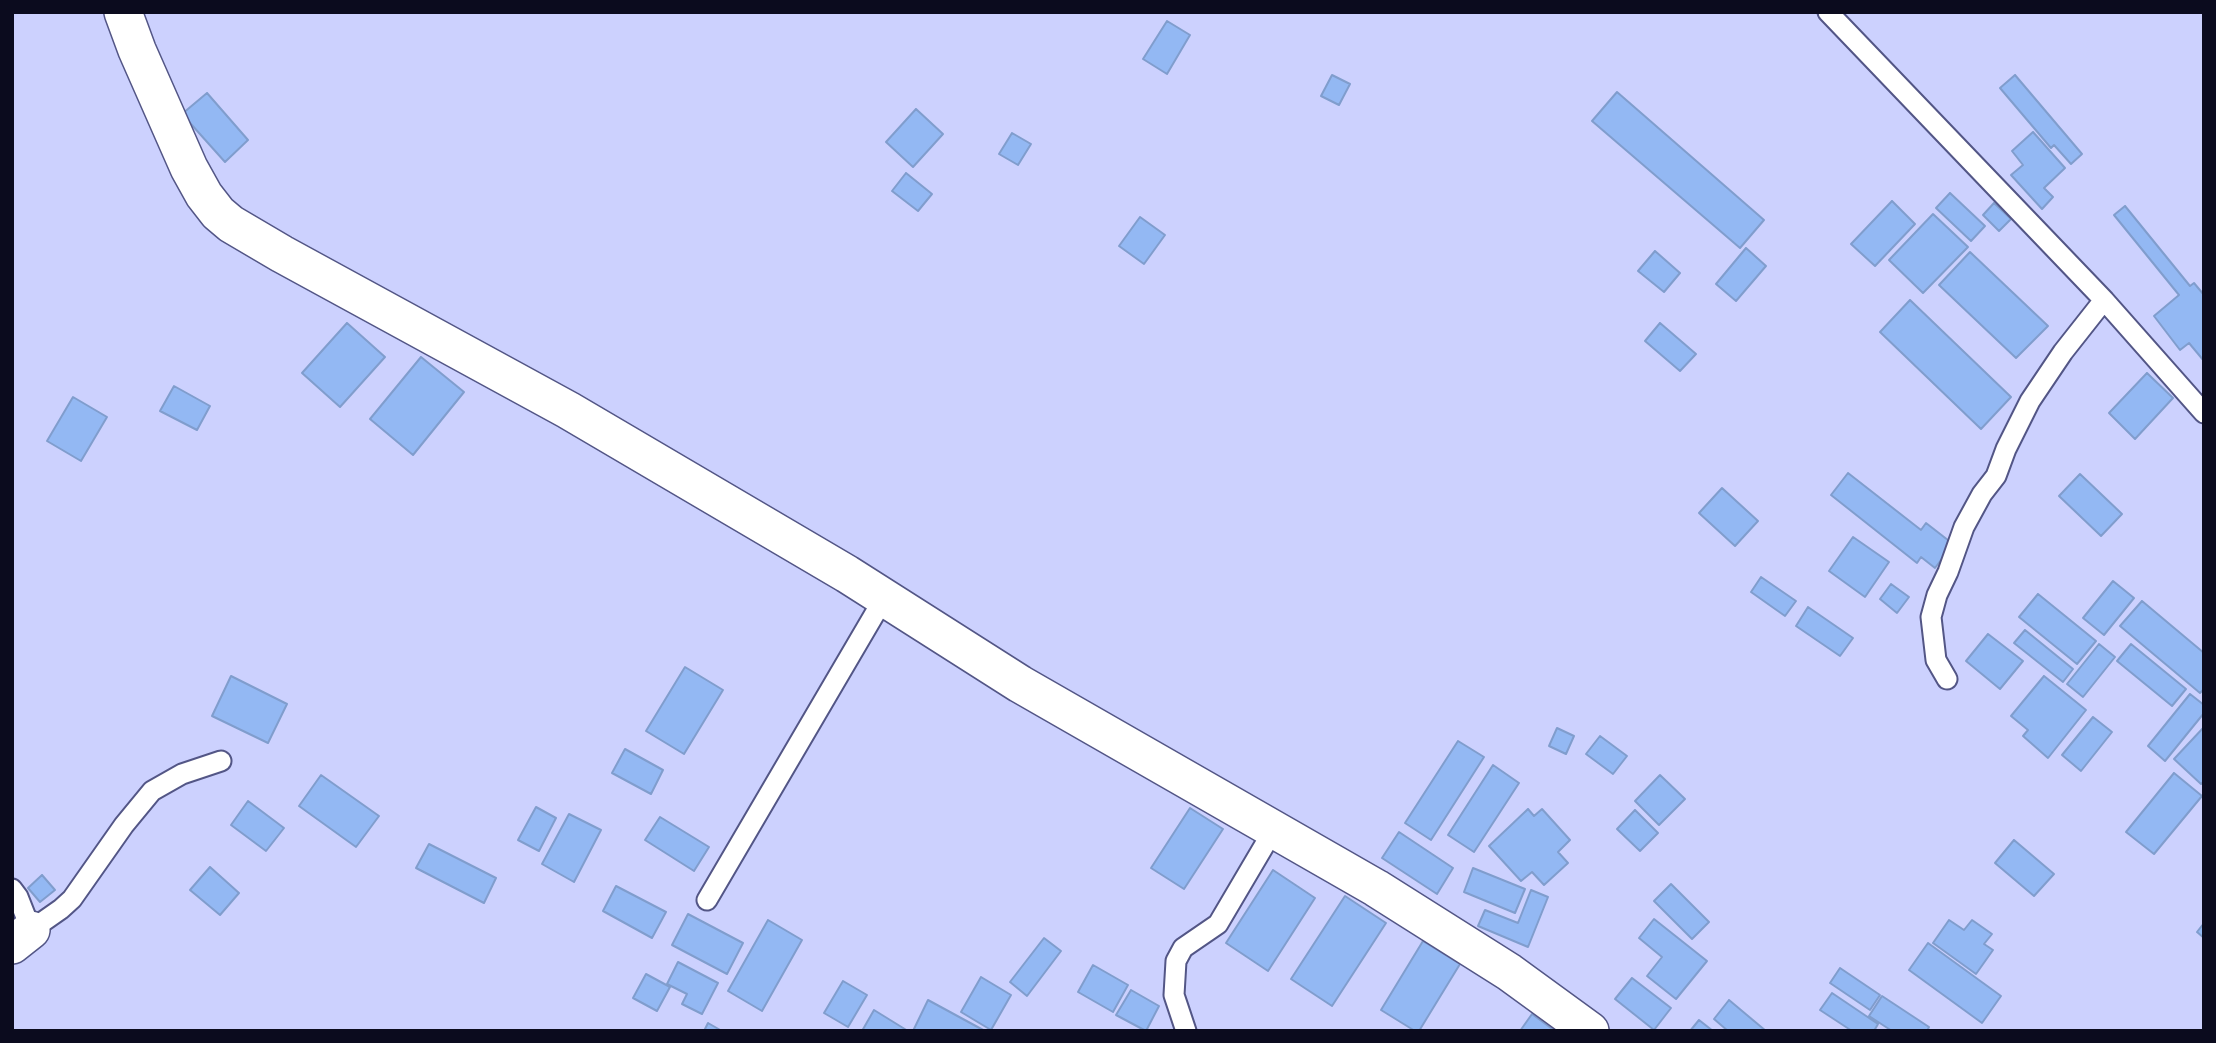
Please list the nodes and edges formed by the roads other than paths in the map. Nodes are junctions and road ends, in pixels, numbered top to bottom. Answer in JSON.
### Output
{"nodes":[{"id":1,"x":123,"y":12,"type":"edge"},
{"id":2,"x":1828,"y":12,"type":"edge"},
{"id":3,"x":2104,"y":300,"type":"junction"},
{"id":4,"x":2204,"y":413,"type":"edge"},
{"id":5,"x":884,"y":598,"type":"junction"},
{"id":6,"x":1947,"y":679,"type":"dead end"},
{"id":7,"x":220,"y":761,"type":"dead end"},
{"id":8,"x":1274,"y":830,"type":"junction"},
{"id":9,"x":12,"y":889,"type":"edge"},
{"id":10,"x":707,"y":900,"type":"dead end"},
{"id":11,"x":22,"y":938,"type":"edge"},
{"id":12,"x":1186,"y":1031,"type":"edge"},
{"id":13,"x":1590,"y":1031,"type":"edge"}],
"edges":[{"from":1,"to":5,"type":"street"},
{"from":2,"to":3,"type":"lane"},
{"from":3,"to":4,"type":"lane"},
{"from":3,"to":6,"type":"lane"},
{"from":5,"to":8,"type":"street"},
{"from":5,"to":10,"type":"lane"},
{"from":7,"to":11,"type":"lane"},
{"from":8,"to":12,"type":"lane"},
{"from":8,"to":13,"type":"street"},
{"from":9,"to":11,"type":"lane"}]}
